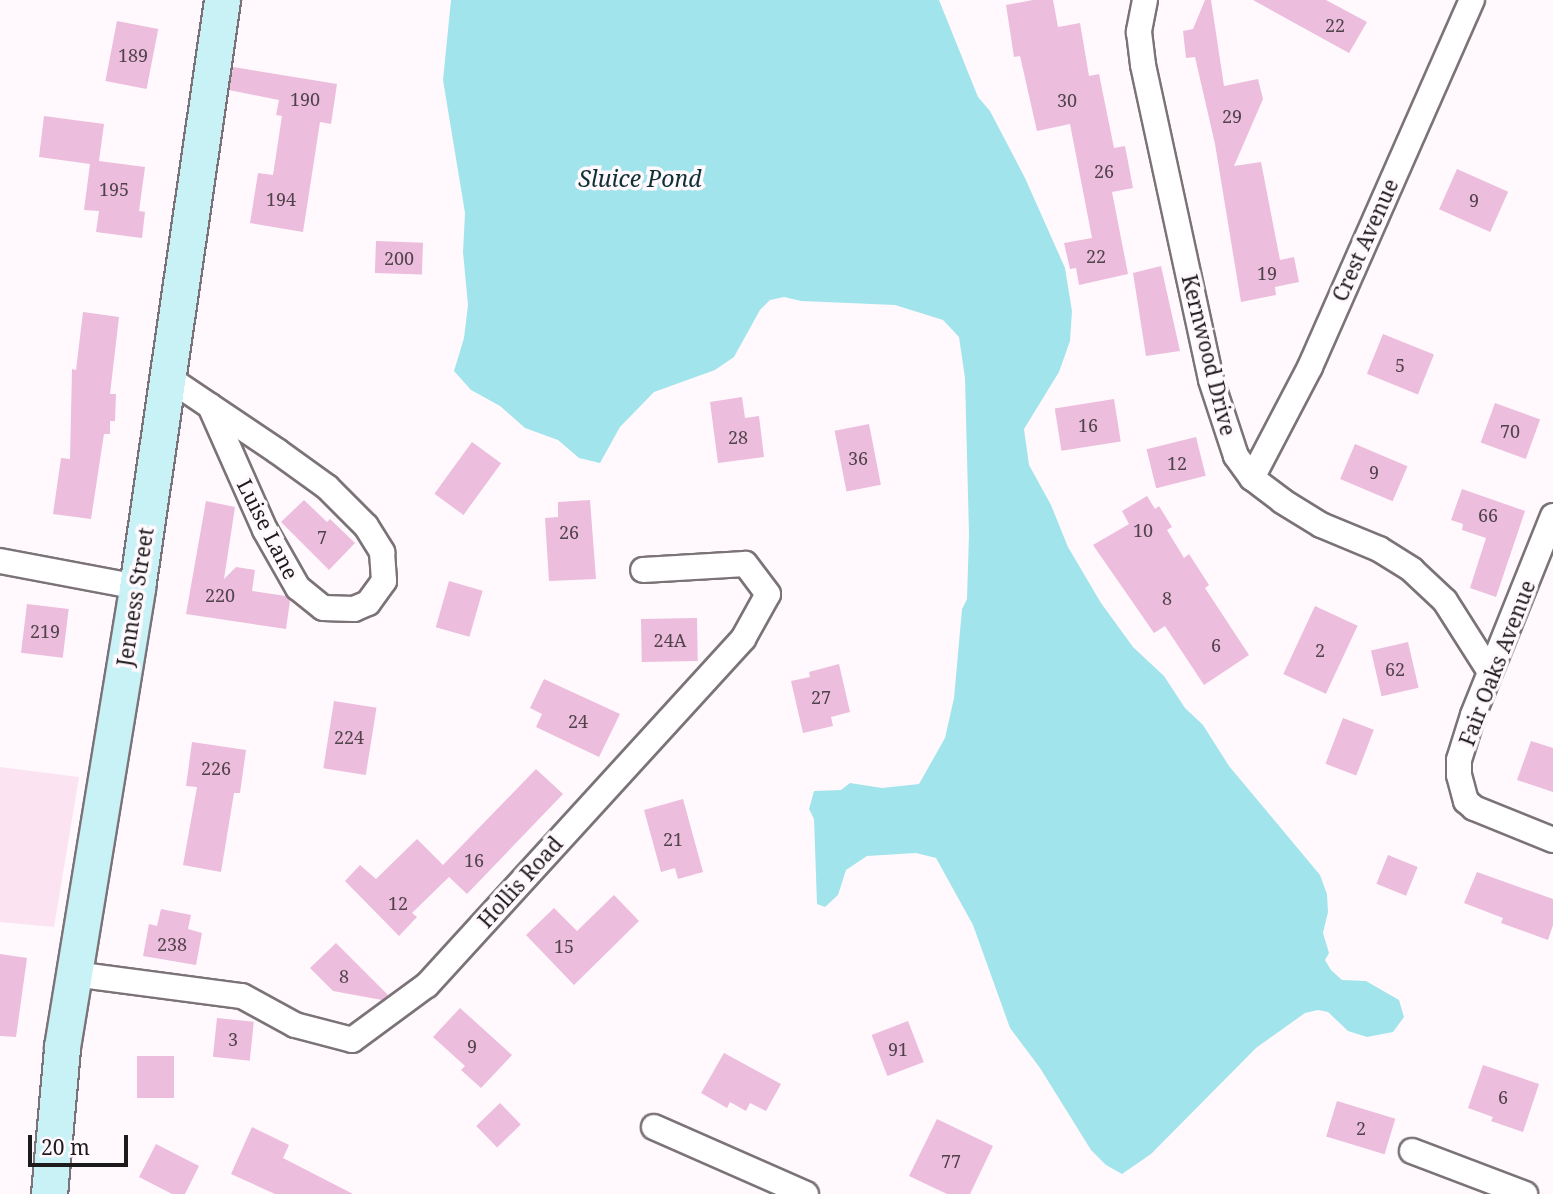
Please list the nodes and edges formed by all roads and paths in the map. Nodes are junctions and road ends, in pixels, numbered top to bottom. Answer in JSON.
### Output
{"nodes":[{"id":1,"x":222,"y":0,"type":"edge"},
{"id":2,"x":1145,"y":0,"type":"edge"},
{"id":3,"x":1472,"y":0,"type":"edge"},
{"id":4,"x":167,"y":377,"type":"junction"},
{"id":5,"x":210,"y":406,"type":"junction"},
{"id":6,"x":1252,"y":478,"type":"junction"},
{"id":7,"x":1553,"y":516,"type":"edge"},
{"id":8,"x":0,"y":561,"type":"edge"},
{"id":9,"x":643,"y":570,"type":"dead end"},
{"id":10,"x":137,"y":587,"type":"junction"},
{"id":11,"x":1490,"y":672,"type":"junction"},
{"id":12,"x":1553,"y":839,"type":"edge"},
{"id":13,"x":74,"y":974,"type":"junction"},
{"id":14,"x":654,"y":1127,"type":"dead end"},
{"id":15,"x":1412,"y":1151,"type":"dead end"},
{"id":16,"x":49,"y":1194,"type":"edge"},
{"id":17,"x":806,"y":1194,"type":"edge"},
{"id":18,"x":1525,"y":1194,"type":"edge"}],
"edges":[{"from":1,"to":4,"type":"street","name":"Jenness Street"},
{"from":2,"to":6,"type":"street","name":"Kernwood Drive"},
{"from":3,"to":6,"type":"street","name":"Crest Avenue"},
{"from":4,"to":5,"type":"street","name":"Luise Lane"},
{"from":4,"to":10,"type":"street","name":"Jenness Street"},
{"from":5,"to":5,"type":"street","name":"Luise Lane"},
{"from":6,"to":11,"type":"street","name":"Kernwood Drive"},
{"from":7,"to":11,"type":"street","name":"Fair Oaks Avenue"},
{"from":8,"to":10,"type":"street"},
{"from":9,"to":13,"type":"street","name":"Hollis Road"},
{"from":10,"to":13,"type":"street","name":"Jenness Street"},
{"from":11,"to":12,"type":"street","name":"Fair Oaks Avenue"},
{"from":13,"to":16,"type":"street","name":"Jenness Street"},
{"from":14,"to":17,"type":"street"},
{"from":15,"to":18,"type":"street"}]}
